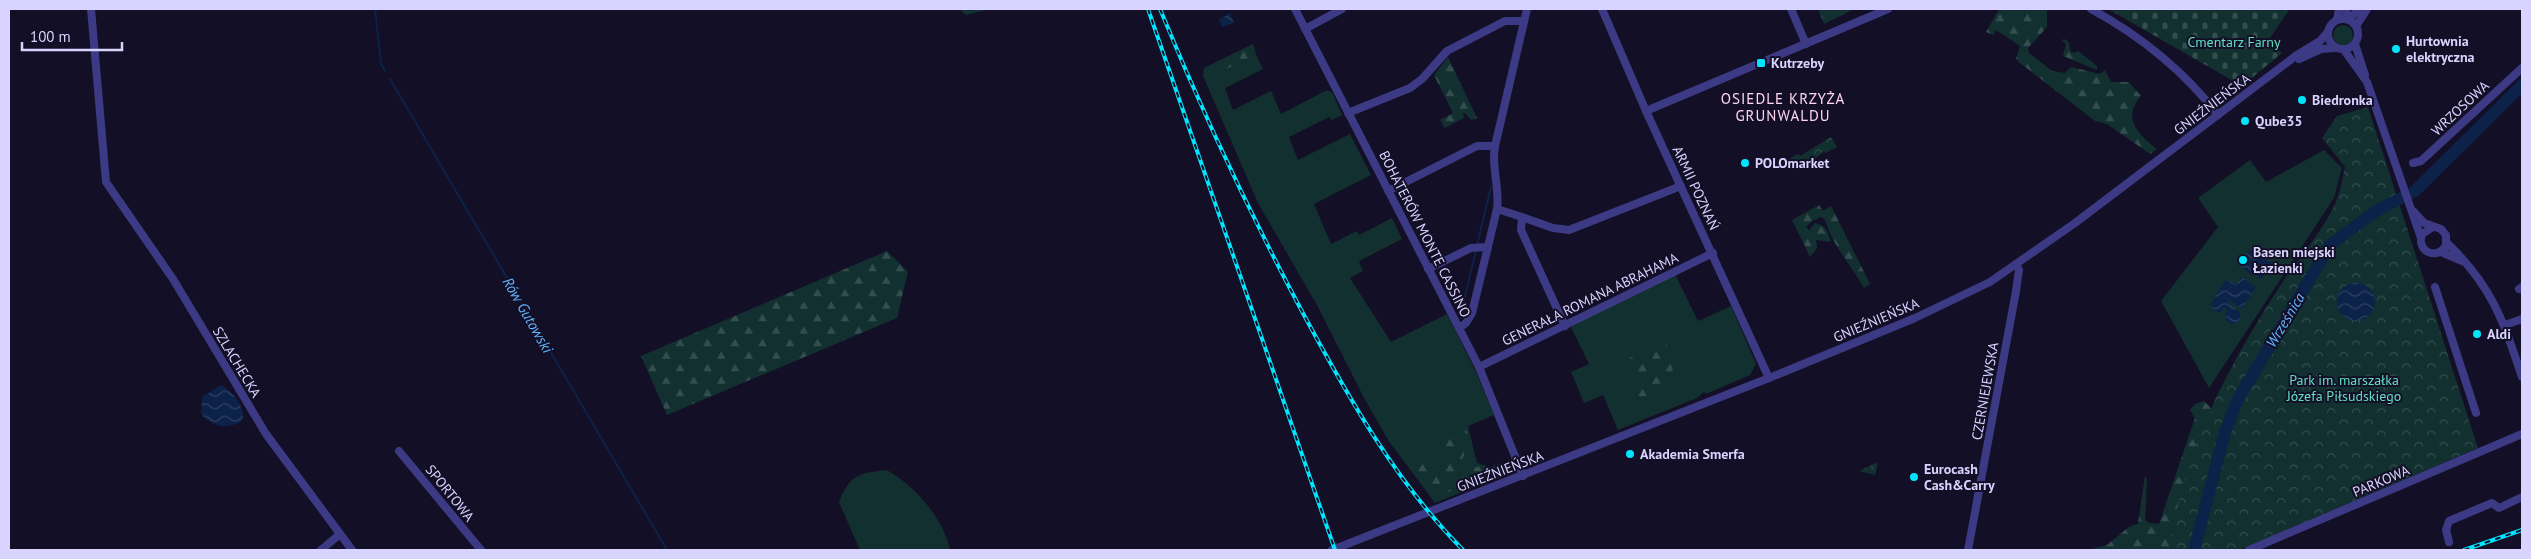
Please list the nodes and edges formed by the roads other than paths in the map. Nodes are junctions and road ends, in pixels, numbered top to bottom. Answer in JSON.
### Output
{"nodes":[{"id":1,"x":91,"y":9,"type":"edge"},
{"id":2,"x":1295,"y":9,"type":"edge"},
{"id":3,"x":1342,"y":9,"type":"edge"},
{"id":4,"x":1527,"y":9,"type":"edge"},
{"id":5,"x":1602,"y":9,"type":"edge"},
{"id":6,"x":1790,"y":9,"type":"edge"},
{"id":7,"x":1888,"y":9,"type":"edge"},
{"id":8,"x":2091,"y":9,"type":"edge"},
{"id":9,"x":2339,"y":9,"type":"edge"},
{"id":10,"x":2346,"y":9,"type":"edge"},
{"id":11,"x":2359,"y":9,"type":"edge"},
{"id":12,"x":2367,"y":9,"type":"edge"},
{"id":13,"x":2348,"y":19,"type":"junction"},
{"id":14,"x":2337,"y":20,"type":"junction"},
{"id":15,"x":1524,"y":21,"type":"junction"},
{"id":16,"x":2356,"y":26,"type":"junction"},
{"id":17,"x":1305,"y":29,"type":"junction"},
{"id":18,"x":2327,"y":33,"type":"junction"},
{"id":19,"x":1806,"y":44,"type":"junction"},
{"id":20,"x":2355,"y":44,"type":"junction"},
{"id":21,"x":2339,"y":49,"type":"junction"},
{"id":22,"x":2286,"y":65,"type":"junction"},
{"id":23,"x":2522,"y":68,"type":"edge"},
{"id":24,"x":2366,"y":79,"type":"junction"},
{"id":25,"x":1646,"y":111,"type":"junction"},
{"id":26,"x":1348,"y":113,"type":"junction"},
{"id":27,"x":2218,"y":115,"type":"junction"},
{"id":28,"x":1494,"y":146,"type":"junction"},
{"id":29,"x":2412,"y":163,"type":"dead end"},
{"id":30,"x":1681,"y":186,"type":"junction"},
{"id":31,"x":1388,"y":191,"type":"junction"},
{"id":32,"x":2408,"y":206,"type":"junction"},
{"id":33,"x":1496,"y":209,"type":"junction"},
{"id":34,"x":1522,"y":217,"type":"junction"},
{"id":35,"x":2433,"y":227,"type":"junction"},
{"id":36,"x":2421,"y":238,"type":"junction"},
{"id":37,"x":2447,"y":243,"type":"junction"},
{"id":38,"x":1488,"y":247,"type":"junction"},
{"id":39,"x":2441,"y":252,"type":"junction"},
{"id":40,"x":1713,"y":253,"type":"junction"},
{"id":41,"x":2466,"y":263,"type":"junction"},
{"id":42,"x":2016,"y":266,"type":"junction"},
{"id":43,"x":1428,"y":269,"type":"junction"},
{"id":44,"x":2435,"y":287,"type":"dead end"},
{"id":45,"x":2522,"y":319,"type":"edge"},
{"id":46,"x":2504,"y":325,"type":"junction"},
{"id":47,"x":1565,"y":326,"type":"junction"},
{"id":48,"x":1459,"y":328,"type":"junction"},
{"id":49,"x":1479,"y":367,"type":"junction"},
{"id":50,"x":2522,"y":377,"type":"edge"},
{"id":51,"x":1770,"y":378,"type":"junction"},
{"id":52,"x":2476,"y":413,"type":"dead end"},
{"id":53,"x":2522,"y":434,"type":"edge"},
{"id":54,"x":400,"y":451,"type":"dead end"},
{"id":55,"x":1523,"y":476,"type":"junction"},
{"id":56,"x":2522,"y":497,"type":"edge"},
{"id":57,"x":340,"y":534,"type":"junction"},
{"id":58,"x":2449,"y":542,"type":"dead end"},
{"id":59,"x":321,"y":550,"type":"edge"},
{"id":60,"x":352,"y":550,"type":"edge"},
{"id":61,"x":481,"y":550,"type":"edge"},
{"id":62,"x":1332,"y":550,"type":"edge"},
{"id":63,"x":1968,"y":550,"type":"edge"},
{"id":64,"x":2249,"y":550,"type":"edge"}],
"edges":[{"from":1,"to":57,"type":"street","name":"SZLACHECKA"},
{"from":2,"to":17,"type":"street","name":"BOHATERÓW MONTE CASSINO"},
{"from":3,"to":17,"type":"street"},
{"from":4,"to":15,"type":"street"},
{"from":5,"to":25,"type":"street","name":"ARMII POZNAŃ"},
{"from":6,"to":19,"type":"street"},
{"from":7,"to":19,"type":"street"},
{"from":8,"to":27,"type":"street"},
{"from":9,"to":14,"type":"street"},
{"from":10,"to":13,"type":"street"},
{"from":11,"to":13,"type":"street"},
{"from":12,"to":16,"type":"street"},
{"from":13,"to":14,"type":"street"},
{"from":13,"to":16,"type":"street"},
{"from":14,"to":18,"type":"street"},
{"from":15,"to":26,"type":"street"},
{"from":15,"to":28,"type":"street"},
{"from":16,"to":20,"type":"street"},
{"from":17,"to":26,"type":"street","name":"BOHATERÓW MONTE CASSINO"},
{"from":18,"to":21,"type":"street"},
{"from":18,"to":22,"type":"street","name":"GNIEŹNIEŃSKA"},
{"from":19,"to":25,"type":"street"},
{"from":20,"to":21,"type":"street"},
{"from":20,"to":24,"type":"street"},
{"from":21,"to":22,"type":"street","name":"GNIEŹNIEŃSKA"},
{"from":21,"to":24,"type":"street"},
{"from":22,"to":27,"type":"street","name":"GNIEŹNIEŃSKA"},
{"from":23,"to":29,"type":"street","name":"WRZOSOWA"},
{"from":24,"to":32,"type":"street"},
{"from":25,"to":30,"type":"street","name":"ARMII POZNAŃ"},
{"from":26,"to":31,"type":"street","name":"BOHATERÓW MONTE CASSINO"},
{"from":27,"to":42,"type":"street","name":"GNIEŹNIEŃSKA"},
{"from":28,"to":31,"type":"street"},
{"from":28,"to":33,"type":"street"},
{"from":30,"to":34,"type":"street"},
{"from":30,"to":40,"type":"street","name":"ARMII POZNAŃ"},
{"from":31,"to":43,"type":"street","name":"BOHATERÓW MONTE CASSINO"},
{"from":32,"to":35,"type":"street"},
{"from":32,"to":36,"type":"street"},
{"from":33,"to":34,"type":"street"},
{"from":33,"to":38,"type":"street"},
{"from":34,"to":47,"type":"street"},
{"from":35,"to":36,"type":"street"},
{"from":35,"to":37,"type":"street"},
{"from":36,"to":39,"type":"street"},
{"from":37,"to":39,"type":"street"},
{"from":37,"to":41,"type":"street"},
{"from":38,"to":43,"type":"street"},
{"from":38,"to":48,"type":"street"},
{"from":39,"to":41,"type":"street"},
{"from":40,"to":47,"type":"street","name":"GENERAŁA ROMANA ABRAHAMA"},
{"from":40,"to":51,"type":"street","name":"ARMII POZNAŃ"},
{"from":41,"to":46,"type":"street"},
{"from":42,"to":51,"type":"street","name":"GNIEŹNIEŃSKA"},
{"from":42,"to":63,"type":"street","name":"CZERNIEJEWSKA"},
{"from":43,"to":48,"type":"street","name":"BOHATERÓW MONTE CASSINO"},
{"from":44,"to":52,"type":"street"},
{"from":45,"to":46,"type":"street"},
{"from":46,"to":50,"type":"street"},
{"from":47,"to":49,"type":"street","name":"GENERAŁA ROMANA ABRAHAMA"},
{"from":48,"to":49,"type":"street","name":"BOHATERÓW MONTE CASSINO"},
{"from":49,"to":55,"type":"street","name":"BOHATERÓW MONTE CASSINO"},
{"from":51,"to":55,"type":"street","name":"GNIEŹNIEŃSKA"},
{"from":53,"to":64,"type":"street","name":"PARKOWA"},
{"from":54,"to":61,"type":"street","name":"SPORTOWA"},
{"from":55,"to":62,"type":"street","name":"GNIEŹNIEŃSKA"},
{"from":56,"to":58,"type":"street"},
{"from":57,"to":59,"type":"street"},
{"from":57,"to":60,"type":"street","name":"SZLACHECKA"}]}
